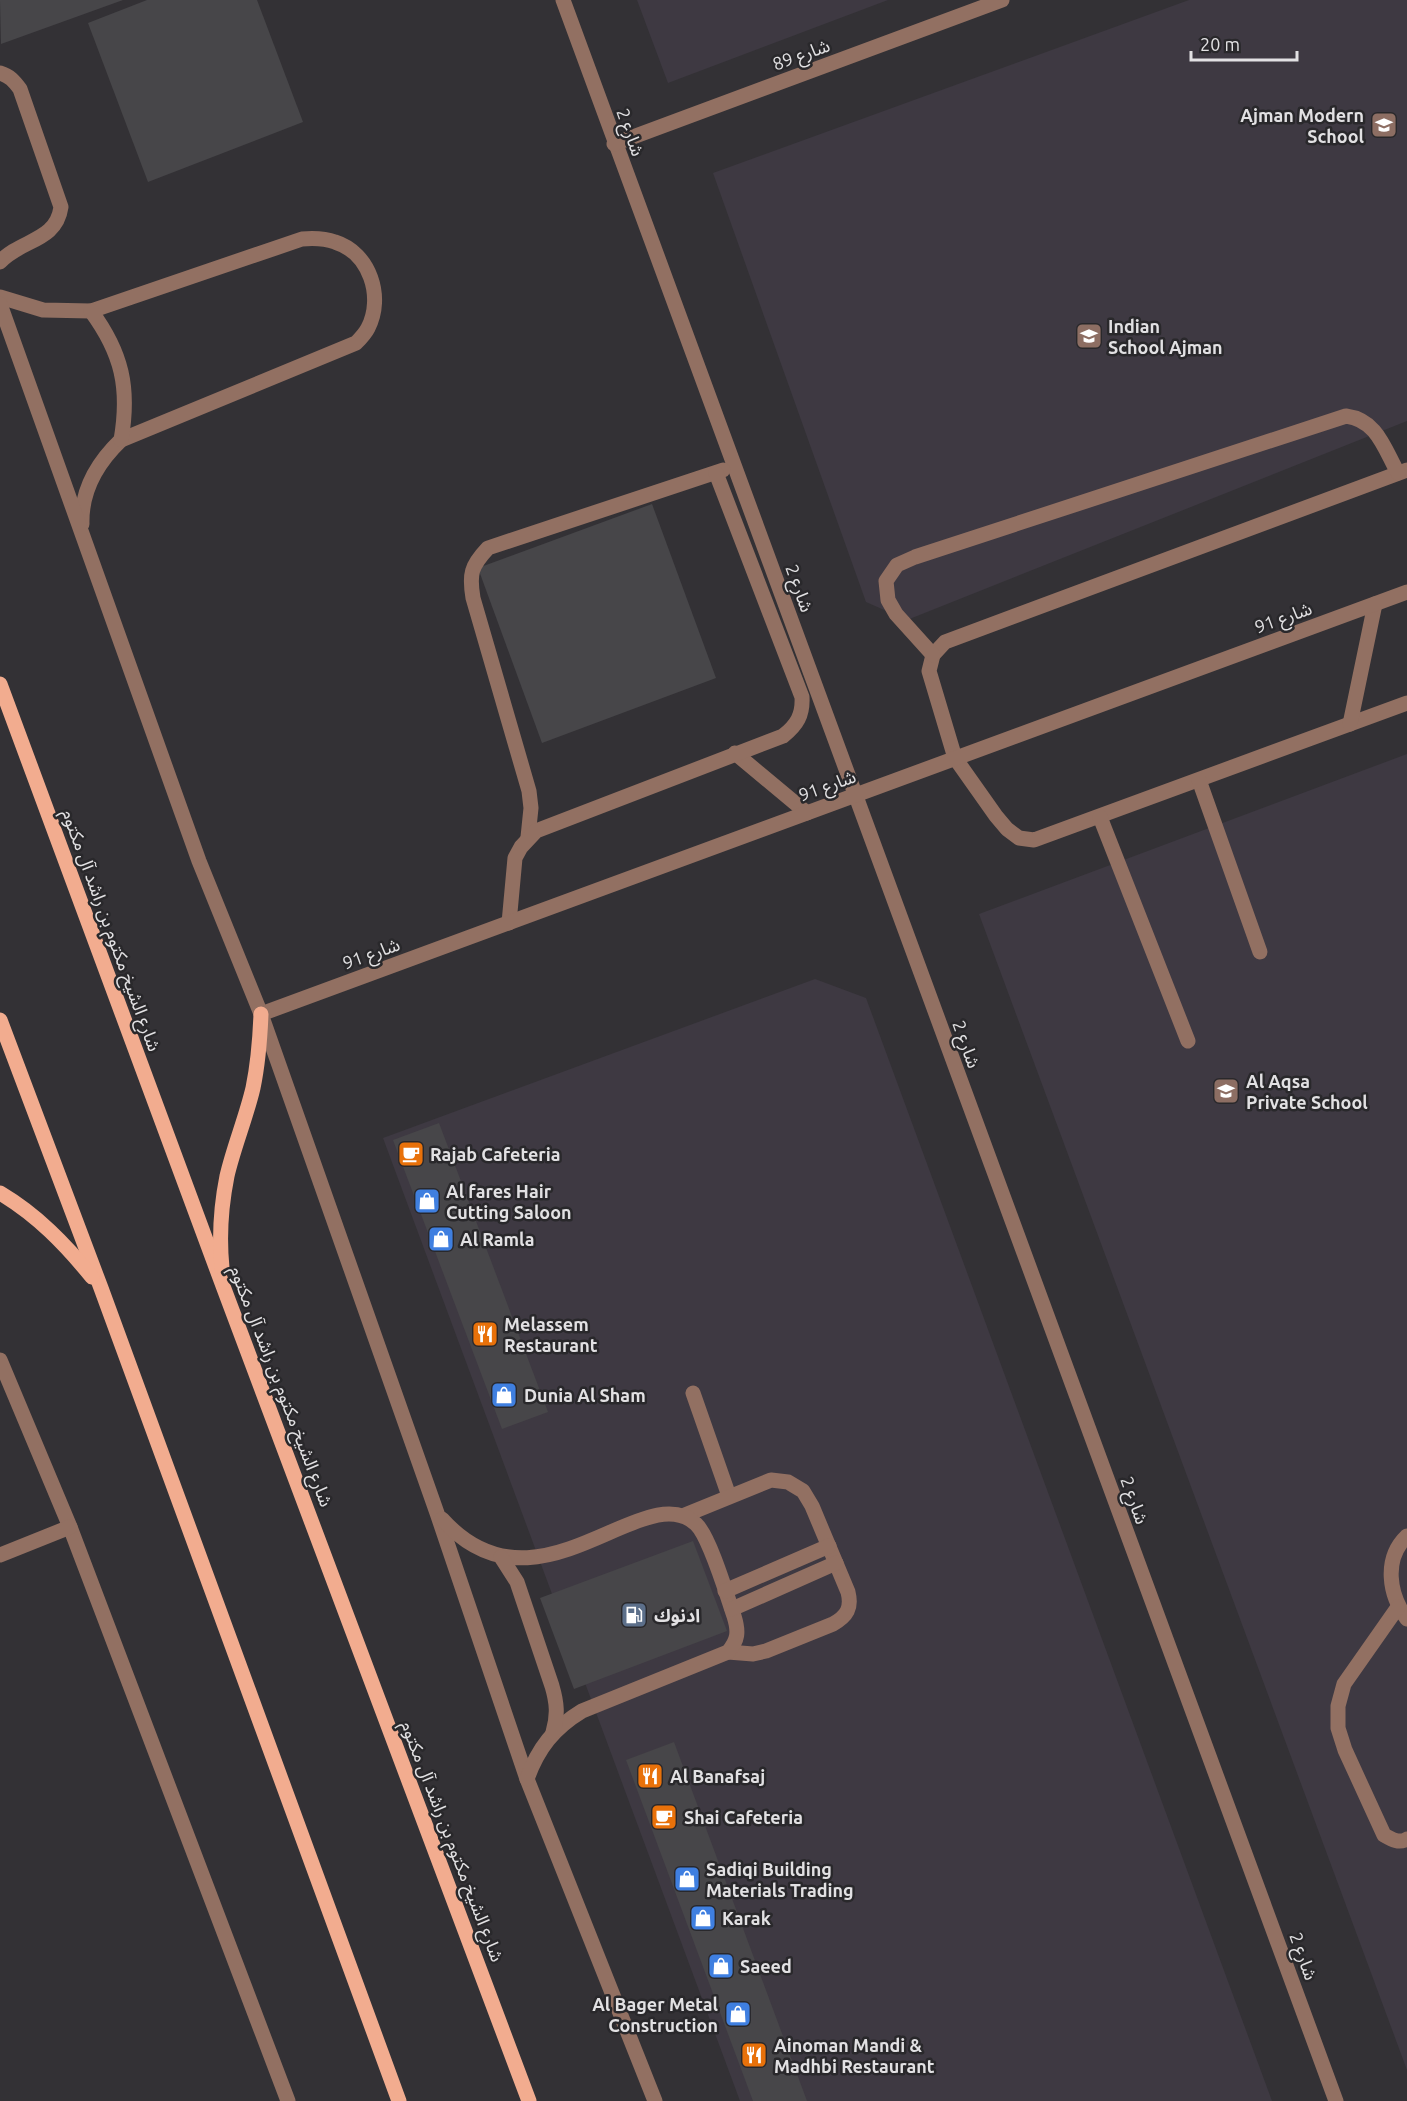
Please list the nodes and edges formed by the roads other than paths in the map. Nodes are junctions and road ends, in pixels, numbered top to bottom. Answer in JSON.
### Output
{"nodes":[{"id":1,"x":563,"y":0,"type":"edge"},
{"id":2,"x":1002,"y":0,"type":"edge"},
{"id":3,"x":0,"y":73,"type":"edge"},
{"id":4,"x":614,"y":144,"type":"junction"},
{"id":5,"x":0,"y":262,"type":"edge"},
{"id":6,"x":0,"y":297,"type":"edge"},
{"id":7,"x":0,"y":304,"type":"edge"},
{"id":8,"x":91,"y":311,"type":"junction"},
{"id":9,"x":120,"y":440,"type":"junction"},
{"id":10,"x":735,"y":467,"type":"junction"},
{"id":11,"x":1403,"y":472,"type":"edge"},
{"id":12,"x":716,"y":473,"type":"junction"},
{"id":13,"x":83,"y":536,"type":"junction"},
{"id":14,"x":1407,"y":592,"type":"edge"},
{"id":15,"x":1375,"y":604,"type":"junction"},
{"id":16,"x":933,"y":655,"type":"junction"},
{"id":17,"x":0,"y":684,"type":"edge"},
{"id":18,"x":1407,"y":703,"type":"edge"},
{"id":19,"x":1350,"y":724,"type":"junction"},
{"id":20,"x":735,"y":753,"type":"junction"},
{"id":21,"x":956,"y":758,"type":"junction"},
{"id":22,"x":1199,"y":780,"type":"junction"},
{"id":23,"x":854,"y":796,"type":"junction"},
{"id":24,"x":807,"y":813,"type":"junction"},
{"id":25,"x":1100,"y":817,"type":"junction"},
{"id":26,"x":528,"y":837,"type":"junction"},
{"id":27,"x":509,"y":923,"type":"junction"},
{"id":28,"x":1260,"y":952,"type":"dead end"},
{"id":29,"x":261,"y":1014,"type":"junction"},
{"id":30,"x":0,"y":1020,"type":"edge"},
{"id":31,"x":1188,"y":1041,"type":"dead end"},
{"id":32,"x":0,"y":1193,"type":"edge"},
{"id":33,"x":223,"y":1286,"type":"junction"},
{"id":34,"x":101,"y":1288,"type":"junction"},
{"id":35,"x":0,"y":1360,"type":"edge"},
{"id":36,"x":693,"y":1393,"type":"dead end"},
{"id":37,"x":729,"y":1497,"type":"junction"},
{"id":38,"x":436,"y":1513,"type":"junction"},
{"id":39,"x":685,"y":1515,"type":"junction"},
{"id":40,"x":70,"y":1527,"type":"junction"},
{"id":41,"x":1407,"y":1536,"type":"edge"},
{"id":42,"x":829,"y":1546,"type":"junction"},
{"id":43,"x":0,"y":1555,"type":"edge"},
{"id":44,"x":501,"y":1557,"type":"junction"},
{"id":45,"x":836,"y":1563,"type":"junction"},
{"id":46,"x":725,"y":1591,"type":"junction"},
{"id":47,"x":732,"y":1609,"type":"junction"},
{"id":48,"x":1402,"y":1613,"type":"edge"},
{"id":49,"x":728,"y":1652,"type":"junction"},
{"id":50,"x":553,"y":1732,"type":"junction"},
{"id":51,"x":527,"y":1779,"type":"junction"},
{"id":52,"x":1407,"y":1839,"type":"edge"},
{"id":53,"x":288,"y":2101,"type":"edge"},
{"id":54,"x":399,"y":2101,"type":"edge"},
{"id":55,"x":530,"y":2101,"type":"edge"},
{"id":56,"x":655,"y":2101,"type":"edge"},
{"id":57,"x":1336,"y":2101,"type":"edge"}],
"edges":[{"from":1,"to":4,"type":"street","name":"شارع 2"},
{"from":2,"to":4,"type":"street","name":"شارع 89"},
{"from":3,"to":5,"type":"street"},
{"from":4,"to":10,"type":"street","name":"شارع 2"},
{"from":6,"to":8,"type":"street"},
{"from":7,"to":13,"type":"street"},
{"from":8,"to":9,"type":"street"},
{"from":8,"to":9,"type":"street"},
{"from":9,"to":13,"type":"street"},
{"from":10,"to":12,"type":"street"},
{"from":10,"to":23,"type":"street","name":"شارع 2"},
{"from":11,"to":16,"type":"street"},
{"from":11,"to":16,"type":"street"},
{"from":12,"to":20,"type":"street"},
{"from":12,"to":26,"type":"street"},
{"from":13,"to":29,"type":"street"},
{"from":14,"to":15,"type":"street","name":"شارع 91"},
{"from":15,"to":19,"type":"street"},
{"from":15,"to":21,"type":"street","name":"شارع 91"},
{"from":16,"to":21,"type":"street"},
{"from":17,"to":33,"type":"main road","name":"شارع الشيخ مكتوم بن راشد آل مكتوم"},
{"from":18,"to":19,"type":"street"},
{"from":19,"to":22,"type":"street"},
{"from":20,"to":24,"type":"street"},
{"from":20,"to":26,"type":"street"},
{"from":21,"to":23,"type":"street","name":"شارع 91"},
{"from":21,"to":25,"type":"street"},
{"from":22,"to":25,"type":"street"},
{"from":22,"to":28,"type":"street"},
{"from":23,"to":24,"type":"street","name":"شارع 91"},
{"from":23,"to":57,"type":"street","name":"شارع 2"},
{"from":24,"to":27,"type":"street","name":"شارع 91"},
{"from":25,"to":31,"type":"street"},
{"from":26,"to":27,"type":"street"},
{"from":27,"to":29,"type":"street","name":"شارع 91"},
{"from":29,"to":33,"type":"main road"},
{"from":29,"to":38,"type":"street"},
{"from":30,"to":34,"type":"main road"},
{"from":32,"to":34,"type":"main road"},
{"from":33,"to":55,"type":"main road","name":"شارع الشيخ مكتوم بن راشد آل مكتوم"},
{"from":34,"to":54,"type":"main road"},
{"from":35,"to":40,"type":"street"},
{"from":36,"to":37,"type":"street"},
{"from":37,"to":39,"type":"street"},
{"from":37,"to":42,"type":"street"},
{"from":38,"to":44,"type":"street"},
{"from":38,"to":51,"type":"street"},
{"from":39,"to":44,"type":"street"},
{"from":39,"to":46,"type":"street"},
{"from":40,"to":43,"type":"street"},
{"from":40,"to":53,"type":"street"},
{"from":41,"to":48,"type":"street"},
{"from":42,"to":45,"type":"street"},
{"from":42,"to":46,"type":"street"},
{"from":44,"to":50,"type":"street"},
{"from":45,"to":47,"type":"street"},
{"from":45,"to":49,"type":"street"},
{"from":46,"to":47,"type":"street"},
{"from":47,"to":49,"type":"street"},
{"from":48,"to":52,"type":"street"},
{"from":49,"to":50,"type":"street"},
{"from":50,"to":51,"type":"street"},
{"from":51,"to":56,"type":"street"}]}
